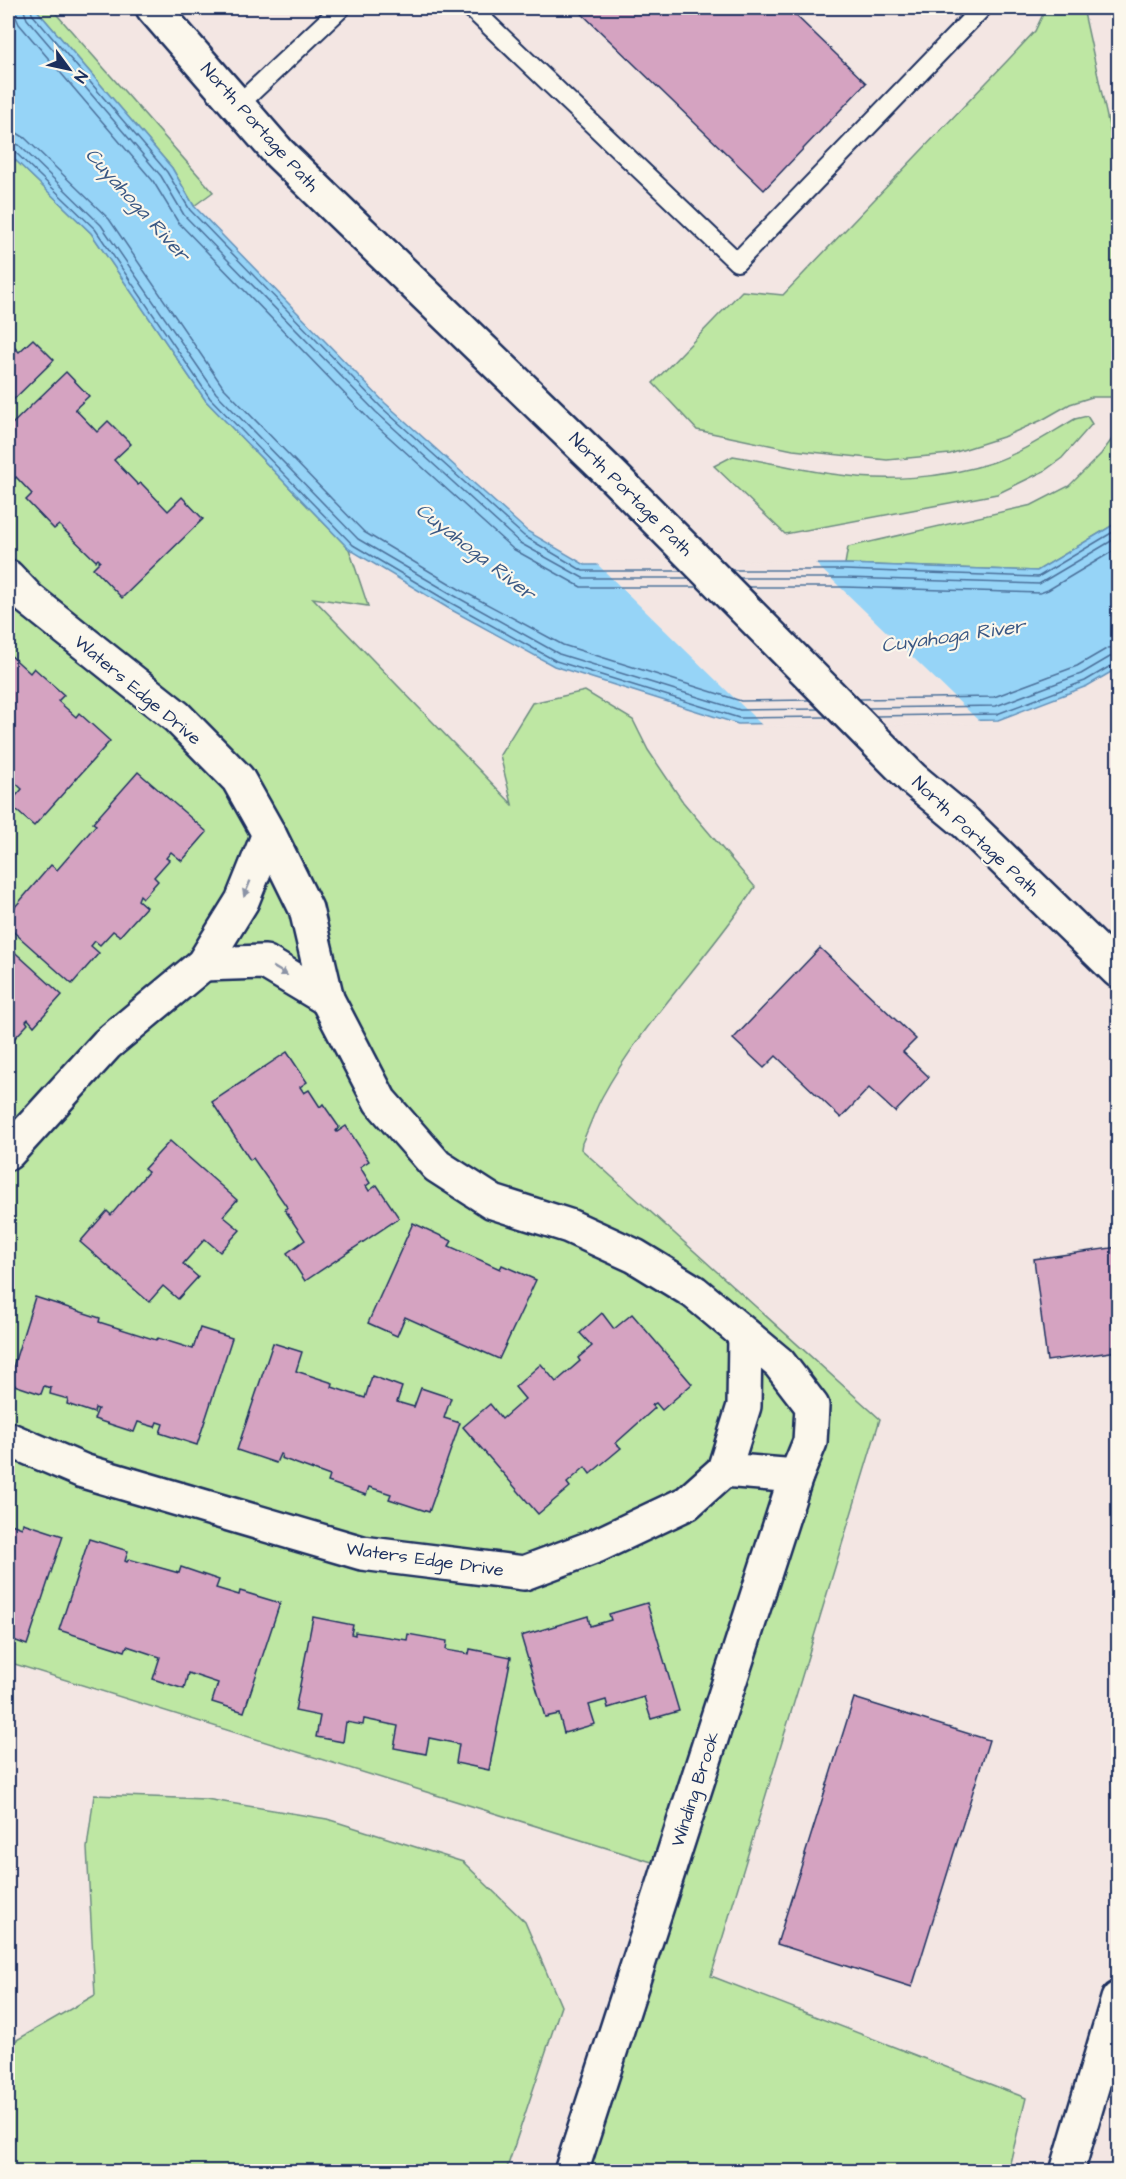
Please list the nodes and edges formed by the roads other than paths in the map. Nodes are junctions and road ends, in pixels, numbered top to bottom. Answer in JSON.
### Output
{"nodes":[{"id":1,"x":153,"y":8,"type":"edge"},
{"id":2,"x":341,"y":8,"type":"edge"},
{"id":3,"x":471,"y":8,"type":"edge"},
{"id":4,"x":982,"y":8,"type":"edge"},
{"id":5,"x":238,"y":105,"type":"junction"},
{"id":6,"x":8,"y":577,"type":"edge"},
{"id":7,"x":269,"y":834,"type":"junction"},
{"id":8,"x":203,"y":964,"type":"junction"},
{"id":9,"x":1119,"y":971,"type":"edge"},
{"id":10,"x":327,"y":999,"type":"junction"},
{"id":11,"x":8,"y":1152,"type":"edge"},
{"id":12,"x":745,"y":1335,"type":"junction"},
{"id":13,"x":812,"y":1406,"type":"joint"},
{"id":14,"x":8,"y":1439,"type":"edge"},
{"id":15,"x":724,"y":1470,"type":"junction"},
{"id":16,"x":796,"y":1476,"type":"junction"},
{"id":17,"x":1119,"y":1999,"type":"edge"},
{"id":18,"x":571,"y":2172,"type":"edge"},
{"id":19,"x":1067,"y":2172,"type":"edge"}],
"edges":[{"from":1,"to":5,"type":"street","name":"North Portage Path"},
{"from":2,"to":5,"type":"lane"},
{"from":3,"to":4,"type":"lane"},
{"from":5,"to":9,"type":"street","name":"North Portage Path"},
{"from":6,"to":7,"type":"street","name":"Waters Edge Drive"},
{"from":7,"to":8,"type":"street","one_way":true},
{"from":7,"to":10,"type":"street","name":"Waters Edge Drive"},
{"from":8,"to":10,"type":"street","one_way":true},
{"from":8,"to":11,"type":"street"},
{"from":10,"to":12,"type":"street","name":"Waters Edge Drive"},
{"from":12,"to":13,"type":"street","name":"Waters Edge Drive"},
{"from":12,"to":15,"type":"street"},
{"from":13,"to":16,"type":"street","name":"Winding Brook"},
{"from":14,"to":15,"type":"street","name":"Waters Edge Drive"},
{"from":15,"to":16,"type":"street"},
{"from":16,"to":18,"type":"street","name":"Winding Brook"},
{"from":17,"to":19,"type":"street"}]}
